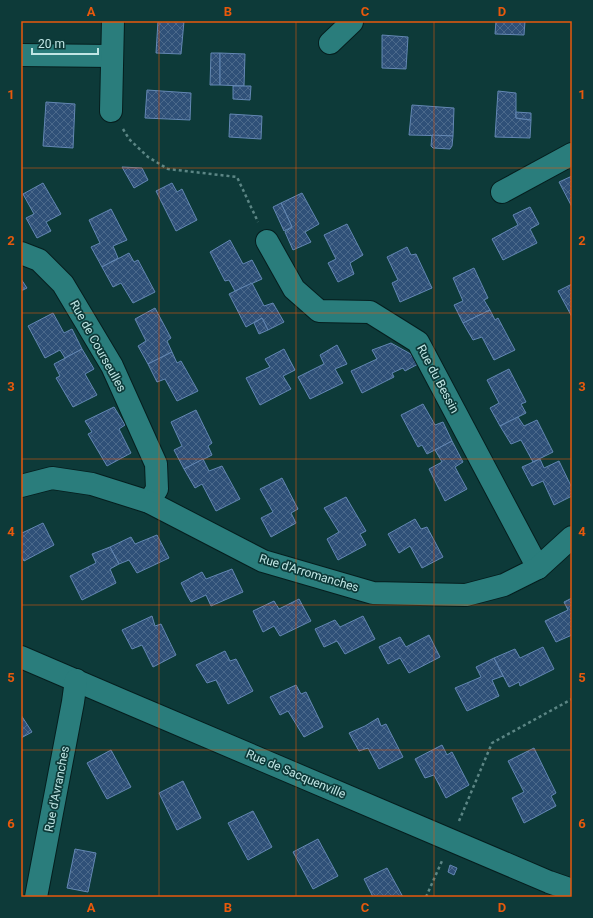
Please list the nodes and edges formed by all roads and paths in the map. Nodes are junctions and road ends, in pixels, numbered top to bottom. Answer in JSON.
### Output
{"nodes":[{"id":1,"x":113,"y":21,"type":"edge"},
{"id":2,"x":352,"y":21,"type":"edge"},
{"id":3,"x":330,"y":43,"type":"dead end"},
{"id":4,"x":21,"y":55,"type":"edge"},
{"id":5,"x":112,"y":56,"type":"junction"},
{"id":6,"x":111,"y":110,"type":"joint"},
{"id":7,"x":572,"y":154,"type":"edge"},
{"id":8,"x":502,"y":192,"type":"dead end"},
{"id":9,"x":267,"y":241,"type":"joint"},
{"id":10,"x":21,"y":254,"type":"edge"},
{"id":11,"x":21,"y":486,"type":"edge"},
{"id":12,"x":150,"y":502,"type":"junction"},
{"id":13,"x":572,"y":538,"type":"edge"},
{"id":14,"x":538,"y":568,"type":"junction"},
{"id":15,"x":21,"y":657,"type":"edge"},
{"id":16,"x":76,"y":680,"type":"junction"},
{"id":17,"x":572,"y":699,"type":"edge"},
{"id":18,"x":450,"y":840,"type":"junction"},
{"id":19,"x":572,"y":890,"type":"edge"},
{"id":20,"x":36,"y":897,"type":"edge"},
{"id":21,"x":426,"y":897,"type":"edge"}],
"edges":[{"from":1,"to":5,"type":"street"},
{"from":2,"to":3,"type":"street"},
{"from":4,"to":5,"type":"street"},
{"from":5,"to":6,"type":"street"},
{"from":6,"to":9,"type":"path"},
{"from":7,"to":8,"type":"street"},
{"from":9,"to":14,"type":"street","name":"Rue du Bessin"},
{"from":10,"to":12,"type":"street","name":"Rue de Courseulles"},
{"from":11,"to":12,"type":"street","name":"Rue d'Arromanches"},
{"from":12,"to":14,"type":"street","name":"Rue d'Arromanches"},
{"from":13,"to":14,"type":"street","name":"Rue d'Arromanches"},
{"from":15,"to":16,"type":"street","name":"Rue de Sacquenville"},
{"from":16,"to":18,"type":"street","name":"Rue de Sacquenville"},
{"from":16,"to":20,"type":"street","name":"Rue d'Avranches"},
{"from":17,"to":18,"type":"path"},
{"from":18,"to":19,"type":"street","name":"Rue de Sacquenville"},
{"from":18,"to":21,"type":"path"}]}
